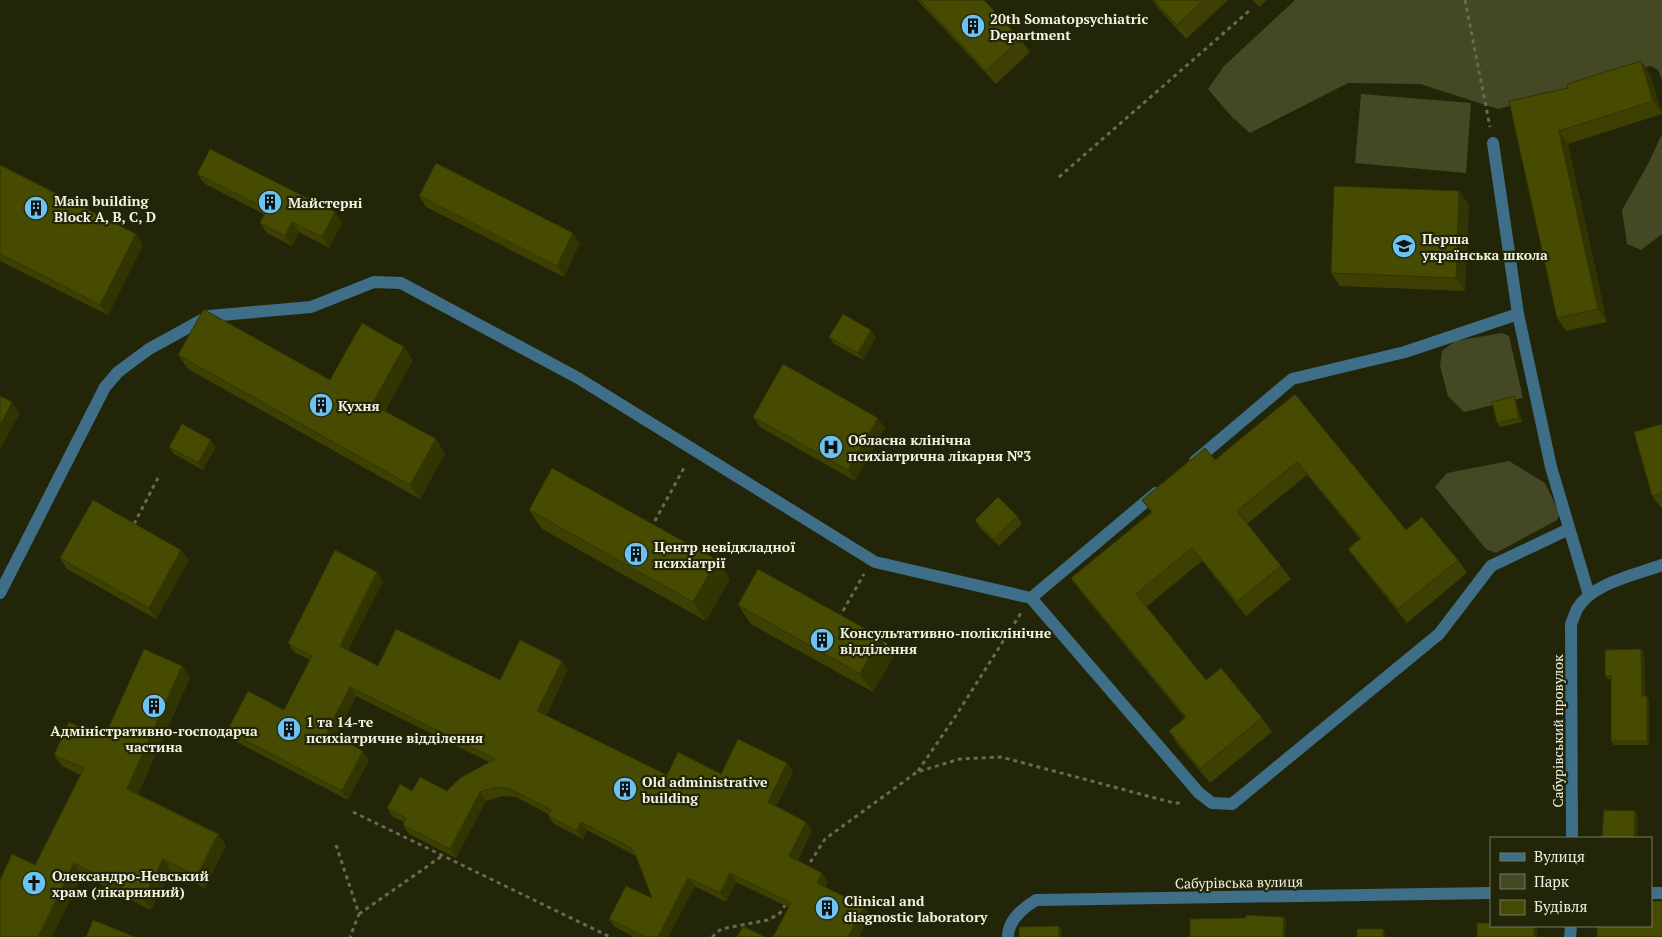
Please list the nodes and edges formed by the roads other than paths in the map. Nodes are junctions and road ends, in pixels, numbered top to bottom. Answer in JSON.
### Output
{"nodes":[{"id":1,"x":1493,"y":143,"type":"road end"},
{"id":2,"x":1518,"y":314,"type":"junction"},
{"id":3,"x":1188,"y":466,"type":"edge"},
{"id":4,"x":1165,"y":485,"type":"edge"},
{"id":5,"x":1569,"y":529,"type":"junction"},
{"id":6,"x":1662,"y":565,"type":"edge"},
{"id":7,"x":0,"y":593,"type":"edge"},
{"id":8,"x":1589,"y":595,"type":"junction"},
{"id":9,"x":1031,"y":598,"type":"junction"},
{"id":10,"x":1572,"y":837,"type":"edge"},
{"id":11,"x":1490,"y":893,"type":"edge"},
{"id":12,"x":1008,"y":937,"type":"edge"}],
"edges":[{"from":1,"to":2,"type":"street"},
{"from":2,"to":3,"type":"street"},
{"from":2,"to":5,"type":"street"},
{"from":4,"to":9,"type":"street"},
{"from":5,"to":8,"type":"street"},
{"from":5,"to":9,"type":"street"},
{"from":6,"to":8,"type":"street"},
{"from":7,"to":9,"type":"street"},
{"from":8,"to":10,"type":"street","name":"Сабурівський провулок"},
{"from":11,"to":12,"type":"street","name":"Сабурівська вулиця"}]}
